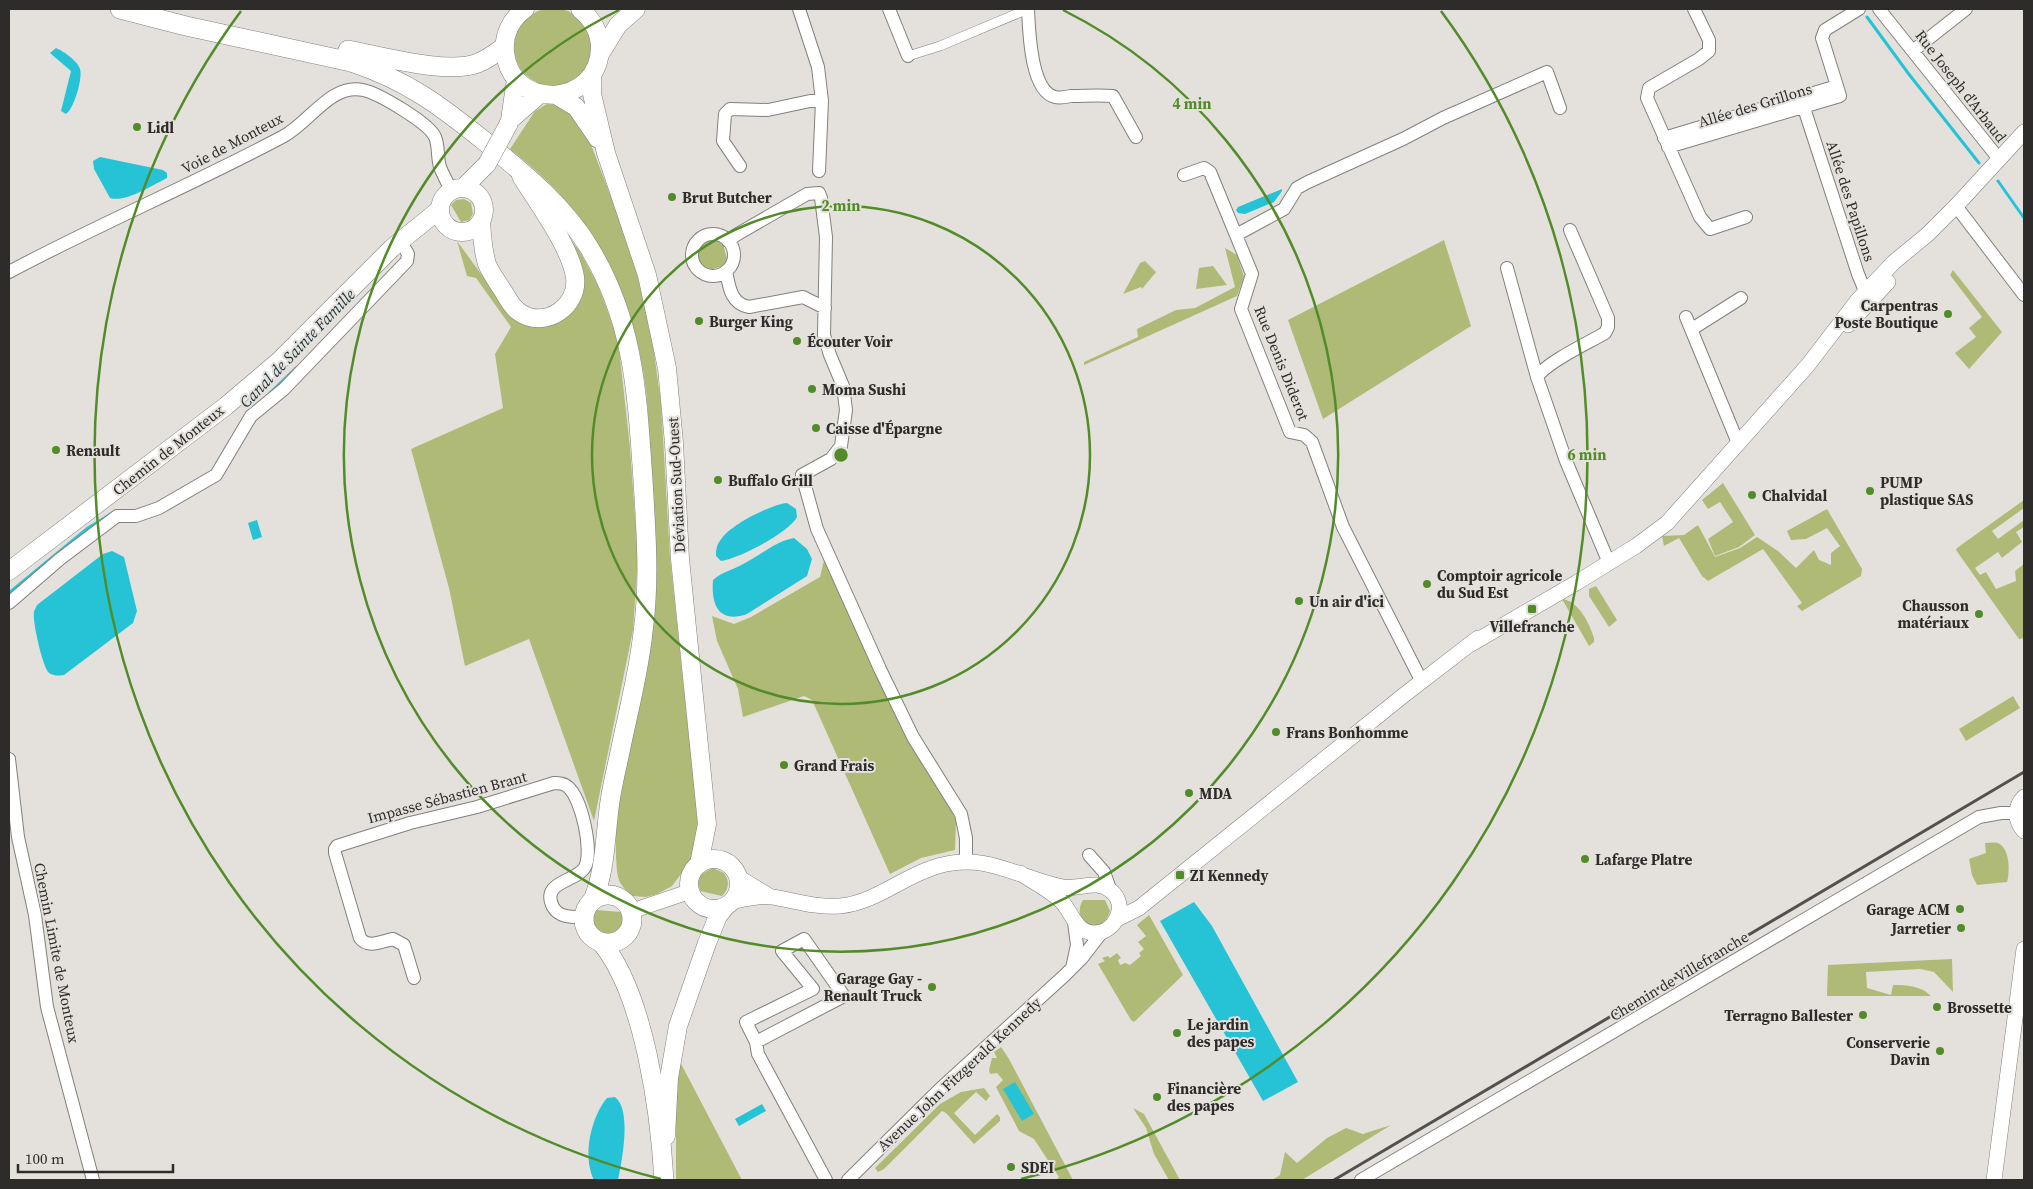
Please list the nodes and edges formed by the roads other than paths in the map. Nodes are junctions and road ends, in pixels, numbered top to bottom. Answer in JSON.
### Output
{"nodes":[{"id":1,"x":120,"y":9,"type":"edge"},
{"id":2,"x":525,"y":9,"type":"edge"},
{"id":3,"x":584,"y":9,"type":"edge"},
{"id":4,"x":636,"y":9,"type":"edge"},
{"id":5,"x":799,"y":9,"type":"edge"},
{"id":6,"x":889,"y":9,"type":"edge"},
{"id":7,"x":1028,"y":9,"type":"edge"},
{"id":8,"x":1694,"y":9,"type":"edge"},
{"id":9,"x":1859,"y":9,"type":"edge"},
{"id":10,"x":1879,"y":9,"type":"edge"},
{"id":11,"x":1966,"y":9,"type":"edge"},
{"id":12,"x":504,"y":47,"type":"junction"},
{"id":13,"x":293,"y":48,"type":"junction"},
{"id":14,"x":1914,"y":50,"type":"junction"},
{"id":15,"x":600,"y":54,"type":"junction"},
{"id":16,"x":908,"y":56,"type":"joint"},
{"id":17,"x":592,"y":75,"type":"junction"},
{"id":18,"x":516,"y":79,"type":"junction"},
{"id":19,"x":1837,"y":86,"type":"junction"},
{"id":20,"x":548,"y":95,"type":"junction"},
{"id":21,"x":822,"y":101,"type":"junction"},
{"id":22,"x":1560,"y":108,"type":"dead end"},
{"id":23,"x":1804,"y":108,"type":"junction"},
{"id":24,"x":509,"y":123,"type":"junction"},
{"id":25,"x":2024,"y":132,"type":"edge"},
{"id":26,"x":1136,"y":137,"type":"dead end"},
{"id":27,"x":1666,"y":143,"type":"junction"},
{"id":28,"x":606,"y":153,"type":"junction"},
{"id":29,"x":1999,"y":160,"type":"junction"},
{"id":30,"x":486,"y":166,"type":"junction"},
{"id":31,"x":740,"y":166,"type":"dead end"},
{"id":32,"x":515,"y":167,"type":"junction"},
{"id":33,"x":819,"y":170,"type":"dead end"},
{"id":34,"x":1184,"y":174,"type":"dead end"},
{"id":35,"x":457,"y":189,"type":"junction"},
{"id":36,"x":481,"y":199,"type":"junction"},
{"id":37,"x":1956,"y":206,"type":"junction"},
{"id":38,"x":440,"y":209,"type":"junction"},
{"id":39,"x":1746,"y":217,"type":"dead end"},
{"id":40,"x":481,"y":222,"type":"junction"},
{"id":41,"x":1570,"y":230,"type":"dead end"},
{"id":42,"x":457,"y":231,"type":"junction"},
{"id":43,"x":1236,"y":235,"type":"junction"},
{"id":44,"x":404,"y":240,"type":"junction"},
{"id":45,"x":728,"y":241,"type":"junction"},
{"id":46,"x":487,"y":264,"type":"junction"},
{"id":47,"x":1507,"y":268,"type":"dead end"},
{"id":48,"x":726,"y":271,"type":"junction"},
{"id":49,"x":9,"y":272,"type":"edge"},
{"id":50,"x":2024,"y":295,"type":"edge"},
{"id":51,"x":1742,"y":298,"type":"dead end"},
{"id":52,"x":1868,"y":298,"type":"junction"},
{"id":53,"x":825,"y":308,"type":"junction"},
{"id":54,"x":1686,"y":317,"type":"dead end"},
{"id":55,"x":1692,"y":329,"type":"junction"},
{"id":56,"x":1537,"y":377,"type":"junction"},
{"id":57,"x":1738,"y":443,"type":"junction"},
{"id":58,"x":1607,"y":559,"type":"junction"},
{"id":59,"x":9,"y":571,"type":"edge"},
{"id":60,"x":9,"y":602,"type":"edge"},
{"id":61,"x":1422,"y":682,"type":"junction"},
{"id":62,"x":9,"y":759,"type":"edge"},
{"id":63,"x":2024,"y":797,"type":"edge"},
{"id":64,"x":2017,"y":813,"type":"junction"},
{"id":65,"x":707,"y":824,"type":"junction"},
{"id":66,"x":2024,"y":831,"type":"edge"},
{"id":67,"x":606,"y":847,"type":"junction"},
{"id":68,"x":726,"y":862,"type":"junction"},
{"id":69,"x":966,"y":862,"type":"junction"},
{"id":70,"x":699,"y":864,"type":"junction"},
{"id":71,"x":1020,"y":873,"type":"junction"},
{"id":72,"x":738,"y":877,"type":"junction"},
{"id":73,"x":1087,"y":886,"type":"junction"},
{"id":74,"x":1162,"y":890,"type":"junction"},
{"id":75,"x":691,"y":891,"type":"junction"},
{"id":76,"x":1113,"y":892,"type":"junction"},
{"id":77,"x":771,"y":897,"type":"junction"},
{"id":78,"x":593,"y":900,"type":"junction"},
{"id":79,"x":626,"y":904,"type":"junction"},
{"id":80,"x":728,"y":904,"type":"junction"},
{"id":81,"x":584,"y":917,"type":"junction"},
{"id":82,"x":1073,"y":919,"type":"junction"},
{"id":83,"x":1117,"y":919,"type":"junction"},
{"id":84,"x":1102,"y":932,"type":"junction"},
{"id":85,"x":627,"y":935,"type":"junction"},
{"id":86,"x":601,"y":942,"type":"junction"},
{"id":87,"x":2024,"y":949,"type":"edge"},
{"id":88,"x":1072,"y":968,"type":"junction"},
{"id":89,"x":414,"y":978,"type":"dead end"},
{"id":90,"x":627,"y":986,"type":"junction"},
{"id":91,"x":756,"y":1042,"type":"junction"},
{"id":92,"x":664,"y":1179,"type":"edge"},
{"id":93,"x":93,"y":1180,"type":"edge"},
{"id":94,"x":826,"y":1180,"type":"edge"},
{"id":95,"x":848,"y":1180,"type":"edge"},
{"id":96,"x":1361,"y":1180,"type":"edge"},
{"id":97,"x":1994,"y":1180,"type":"edge"}],
"edges":[{"from":1,"to":13,"type":"main road"},
{"from":2,"to":12,"type":"main road"},
{"from":3,"to":15,"type":"main road"},
{"from":4,"to":15,"type":"main road"},
{"from":5,"to":21,"type":"street"},
{"from":6,"to":16,"type":"street"},
{"from":7,"to":16,"type":"street"},
{"from":7,"to":26,"type":"street"},
{"from":8,"to":27,"type":"street"},
{"from":9,"to":19,"type":"street"},
{"from":10,"to":14,"type":"street","name":"Rue Joseph d'Arbaud"},
{"from":11,"to":14,"type":"street"},
{"from":12,"to":13,"type":"main road"},
{"from":12,"to":18,"type":"main road"},
{"from":13,"to":32,"type":"main road"},
{"from":14,"to":29,"type":"street","name":"Rue Joseph d'Arbaud"},
{"from":15,"to":17,"type":"main road"},
{"from":17,"to":20,"type":"main road"},
{"from":17,"to":28,"type":"main road"},
{"from":18,"to":20,"type":"main road"},
{"from":18,"to":24,"type":"main road"},
{"from":19,"to":23,"type":"street","name":"Allée des Grillons"},
{"from":19,"to":27,"type":"street","name":"Allée des Grillons"},
{"from":20,"to":24,"type":"main road"},
{"from":20,"to":28,"type":"main road"},
{"from":21,"to":31,"type":"street"},
{"from":21,"to":33,"type":"street"},
{"from":22,"to":43,"type":"street"},
{"from":23,"to":27,"type":"street","name":"Allée des Grillons"},
{"from":23,"to":52,"type":"street","name":"Allée des Papillons"},
{"from":24,"to":30,"type":"main road","bridge":true},
{"from":25,"to":29,"type":"street"},
{"from":27,"to":39,"type":"street"},
{"from":28,"to":65,"type":"main road","name":"Déviation Sud-Ouest"},
{"from":29,"to":37,"type":"street"},
{"from":30,"to":35,"type":"main road"},
{"from":30,"to":36,"type":"main road"},
{"from":32,"to":46,"type":"main road"},
{"from":32,"to":67,"type":"main road"},
{"from":34,"to":43,"type":"street","name":"Rue Denis Diderot"},
{"from":35,"to":36,"type":"main road"},
{"from":35,"to":38,"type":"main road"},
{"from":35,"to":49,"type":"street","name":"Voie de Monteux"},
{"from":36,"to":40,"type":"main road"},
{"from":37,"to":50,"type":"street"},
{"from":37,"to":52,"type":"street"},
{"from":38,"to":42,"type":"main road"},
{"from":38,"to":44,"type":"main road","name":"Chemin de Monteux"},
{"from":40,"to":42,"type":"main road"},
{"from":40,"to":46,"type":"main road"},
{"from":41,"to":56,"type":"street"},
{"from":42,"to":44,"type":"main road"},
{"from":42,"to":46,"type":"main road"},
{"from":43,"to":61,"type":"street","name":"Rue Denis Diderot"},
{"from":44,"to":59,"type":"main road","name":"Chemin de Monteux"},
{"from":44,"to":60,"type":"street"},
{"from":45,"to":48,"type":"street"},
{"from":45,"to":48,"type":"street"},
{"from":45,"to":53,"type":"street"},
{"from":47,"to":56,"type":"street"},
{"from":48,"to":53,"type":"street"},
{"from":51,"to":55,"type":"street"},
{"from":52,"to":57,"type":"street"},
{"from":53,"to":69,"type":"street"},
{"from":54,"to":55,"type":"street"},
{"from":55,"to":57,"type":"street"},
{"from":56,"to":58,"type":"street"},
{"from":57,"to":58,"type":"street"},
{"from":58,"to":61,"type":"street"},
{"from":61,"to":74,"type":"street"},
{"from":62,"to":93,"type":"street","name":"Chemin Limite de Monteux"},
{"from":63,"to":64,"type":"street"},
{"from":64,"to":66,"type":"street"},
{"from":64,"to":96,"type":"street","name":"Chemin de Villefranche"},
{"from":65,"to":68,"type":"main road"},
{"from":65,"to":70,"type":"main road"},
{"from":67,"to":78,"type":"main road"},
{"from":67,"to":79,"type":"main road"},
{"from":68,"to":70,"type":"main road"},
{"from":68,"to":72,"type":"main road"},
{"from":69,"to":71,"type":"street"},
{"from":69,"to":77,"type":"street"},
{"from":70,"to":75,"type":"main road"},
{"from":71,"to":73,"type":"street"},
{"from":71,"to":82,"type":"street"},
{"from":72,"to":77,"type":"street"},
{"from":72,"to":80,"type":"main road"},
{"from":73,"to":76,"type":"street"},
{"from":73,"to":76,"type":"street"},
{"from":73,"to":82,"type":"street"},
{"from":74,"to":76,"type":"street"},
{"from":74,"to":83,"type":"street"},
{"from":75,"to":79,"type":"street"},
{"from":75,"to":80,"type":"main road"},
{"from":76,"to":83,"type":"street"},
{"from":77,"to":80,"type":"street"},
{"from":78,"to":79,"type":"main road"},
{"from":78,"to":81,"type":"main road"},
{"from":79,"to":85,"type":"main road"},
{"from":80,"to":92,"type":"main road"},
{"from":81,"to":86,"type":"main road"},
{"from":81,"to":89,"type":"street","name":"Impasse Sébastien Brant"},
{"from":82,"to":84,"type":"street"},
{"from":82,"to":88,"type":"street"},
{"from":83,"to":84,"type":"street"},
{"from":84,"to":88,"type":"street","name":"Avenue John Fitzgerald Kennedy"},
{"from":85,"to":86,"type":"main road"},
{"from":85,"to":90,"type":"main road"},
{"from":86,"to":90,"type":"main road"},
{"from":87,"to":97,"type":"street"},
{"from":88,"to":95,"type":"street","name":"Avenue John Fitzgerald Kennedy"},
{"from":90,"to":92,"type":"main road"},
{"from":91,"to":91,"type":"street"},
{"from":91,"to":94,"type":"street"}]}
